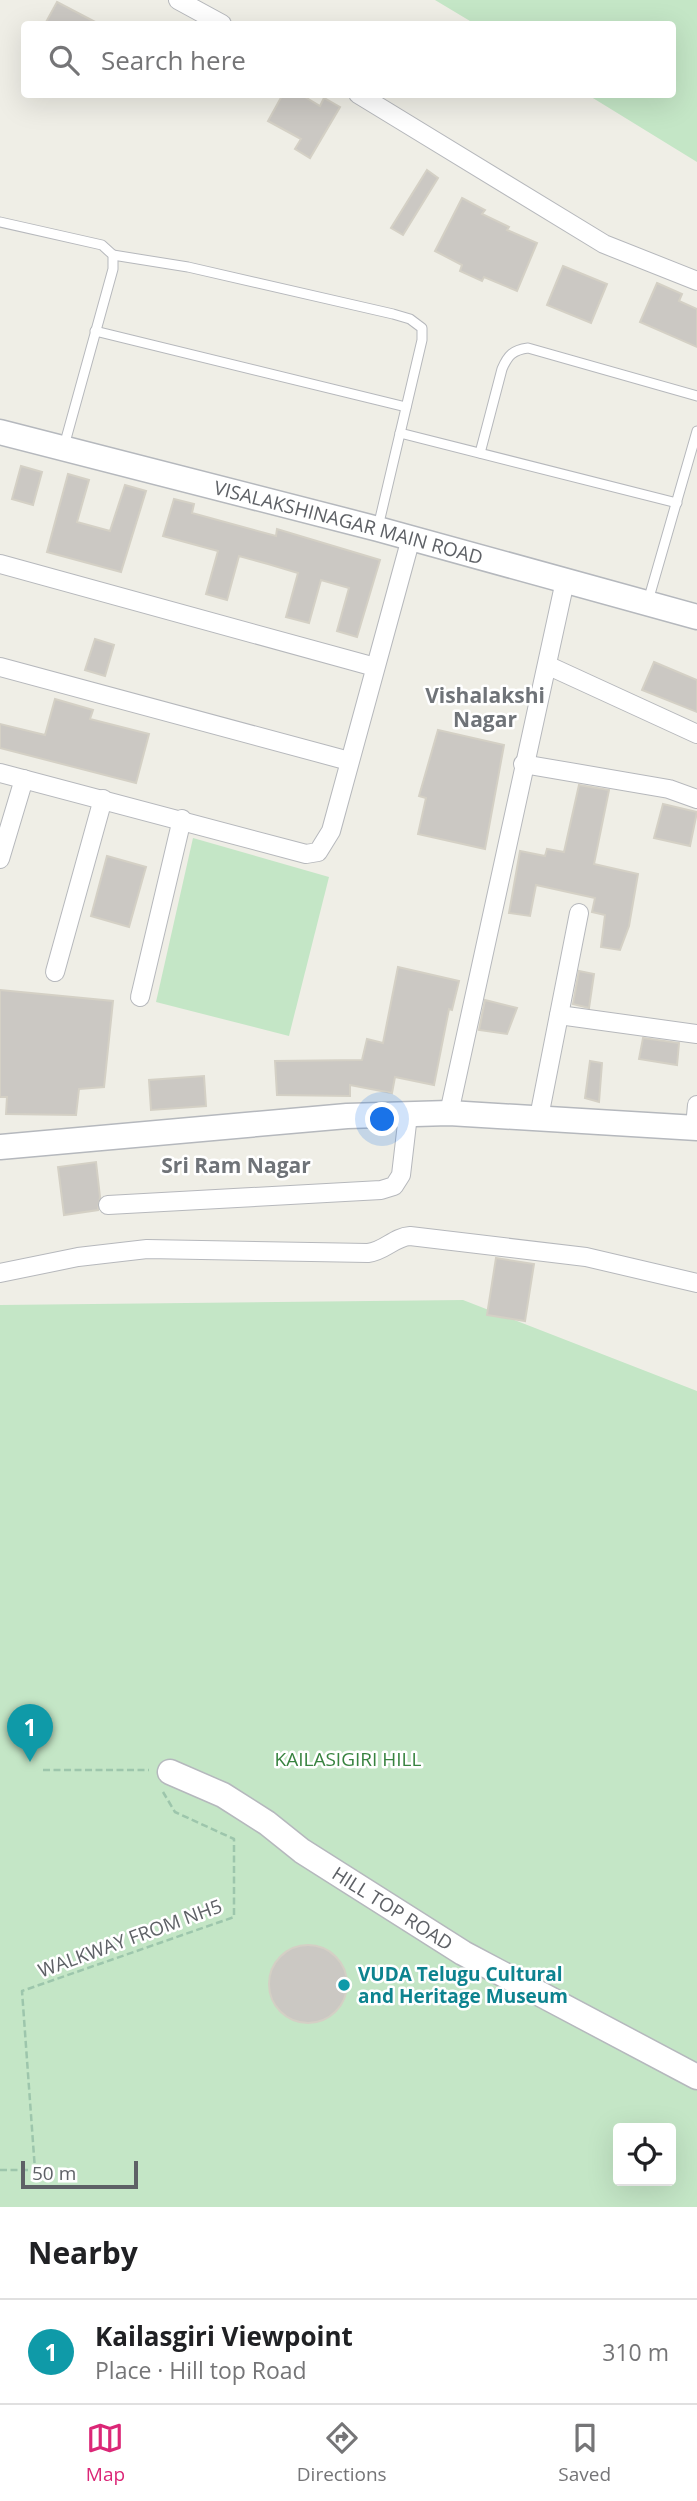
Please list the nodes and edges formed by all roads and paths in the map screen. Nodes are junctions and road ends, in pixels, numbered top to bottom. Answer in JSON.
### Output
{"nodes":[{"id":1,"x":178,"y":0,"type":"edge"},
{"id":2,"x":216,"y":21,"type":"edge"},
{"id":3,"x":365,"y":98,"type":"edge"},
{"id":4,"x":0,"y":222,"type":"edge"},
{"id":5,"x":113,"y":255,"type":"junction"},
{"id":6,"x":697,"y":281,"type":"edge"},
{"id":7,"x":94,"y":331,"type":"junction"},
{"id":8,"x":697,"y":396,"type":"edge"},
{"id":9,"x":406,"y":407,"type":"junction"},
{"id":10,"x":697,"y":431,"type":"edge"},
{"id":11,"x":400,"y":433,"type":"junction"},
{"id":12,"x":0,"y":434,"type":"edge"},
{"id":13,"x":63,"y":448,"type":"junction"},
{"id":14,"x":480,"y":453,"type":"junction"},
{"id":15,"x":677,"y":503,"type":"junction"},
{"id":16,"x":378,"y":528,"type":"junction"},
{"id":17,"x":411,"y":538,"type":"junction"},
{"id":18,"x":0,"y":564,"type":"edge"},
{"id":19,"x":565,"y":581,"type":"junction"},
{"id":20,"x":647,"y":604,"type":"junction"},
{"id":21,"x":697,"y":617,"type":"edge"},
{"id":22,"x":549,"y":666,"type":"junction"},
{"id":23,"x":0,"y":667,"type":"edge"},
{"id":24,"x":374,"y":667,"type":"junction"},
{"id":25,"x":697,"y":734,"type":"edge"},
{"id":26,"x":349,"y":761,"type":"junction"},
{"id":27,"x":523,"y":764,"type":"junction"},
{"id":28,"x":0,"y":773,"type":"edge"},
{"id":29,"x":24,"y":779,"type":"junction"},
{"id":30,"x":103,"y":799,"type":"junction"},
{"id":31,"x":697,"y":799,"type":"edge"},
{"id":32,"x":182,"y":819,"type":"junction"},
{"id":33,"x":0,"y":859,"type":"edge"},
{"id":34,"x":579,"y":912,"type":"dead end"},
{"id":35,"x":55,"y":972,"type":"dead end"},
{"id":36,"x":140,"y":998,"type":"dead end"},
{"id":37,"x":559,"y":1015,"type":"junction"},
{"id":38,"x":697,"y":1034,"type":"edge"},
{"id":39,"x":449,"y":1113,"type":"junction"},
{"id":40,"x":408,"y":1115,"type":"junction"},
{"id":41,"x":539,"y":1117,"type":"junction"},
{"id":42,"x":696,"y":1120,"type":"edge"},
{"id":43,"x":0,"y":1147,"type":"edge"},
{"id":44,"x":108,"y":1205,"type":"dead end"},
{"id":45,"x":0,"y":1273,"type":"edge"},
{"id":46,"x":697,"y":1283,"type":"edge"},
{"id":47,"x":43,"y":1770,"type":"dead end"},
{"id":48,"x":170,"y":1772,"type":"junction"},
{"id":49,"x":697,"y":2077,"type":"edge"},
{"id":50,"x":0,"y":2170,"type":"edge"}],
"edges":[{"from":1,"to":2,"type":"street"},
{"from":3,"to":6,"type":"street"},
{"from":4,"to":5,"type":"lane"},
{"from":5,"to":7,"type":"lane"},
{"from":5,"to":9,"type":"lane"},
{"from":7,"to":9,"type":"lane"},
{"from":7,"to":13,"type":"lane"},
{"from":8,"to":14,"type":"lane"},
{"from":9,"to":11,"type":"lane"},
{"from":10,"to":15,"type":"lane"},
{"from":11,"to":14,"type":"lane"},
{"from":11,"to":16,"type":"lane"},
{"from":12,"to":13,"type":"street","name":"VISALAKSHINAGAR MAIN ROAD"},
{"from":13,"to":16,"type":"street","name":"VISALAKSHINAGAR MAIN ROAD"},
{"from":14,"to":15,"type":"lane"},
{"from":15,"to":20,"type":"lane"},
{"from":16,"to":17,"type":"street","name":"VISALAKSHINAGAR MAIN ROAD"},
{"from":17,"to":19,"type":"street","name":"VISALAKSHINAGAR MAIN ROAD"},
{"from":17,"to":24,"type":"street"},
{"from":18,"to":24,"type":"street"},
{"from":19,"to":20,"type":"street","name":"VISALAKSHINAGAR MAIN ROAD"},
{"from":19,"to":22,"type":"street"},
{"from":20,"to":21,"type":"street","name":"VISALAKSHINAGAR MAIN ROAD"},
{"from":22,"to":25,"type":"street"},
{"from":22,"to":27,"type":"street"},
{"from":23,"to":26,"type":"street"},
{"from":24,"to":26,"type":"street"},
{"from":26,"to":32,"type":"street"},
{"from":27,"to":31,"type":"street"},
{"from":27,"to":39,"type":"street"},
{"from":28,"to":29,"type":"street"},
{"from":29,"to":30,"type":"street"},
{"from":29,"to":33,"type":"street"},
{"from":30,"to":32,"type":"street"},
{"from":30,"to":35,"type":"street"},
{"from":32,"to":36,"type":"street"},
{"from":34,"to":37,"type":"street"},
{"from":37,"to":38,"type":"street"},
{"from":37,"to":41,"type":"street"},
{"from":39,"to":40,"type":"street"},
{"from":39,"to":41,"type":"street"},
{"from":40,"to":43,"type":"street"},
{"from":40,"to":44,"type":"street"},
{"from":41,"to":42,"type":"street"},
{"from":45,"to":46,"type":"street"},
{"from":47,"to":48,"type":"path"},
{"from":48,"to":49,"type":"street","name":"HILL TOP ROAD"},
{"from":48,"to":50,"type":"path","name":"WALKWAY FROM NH5"}]}
